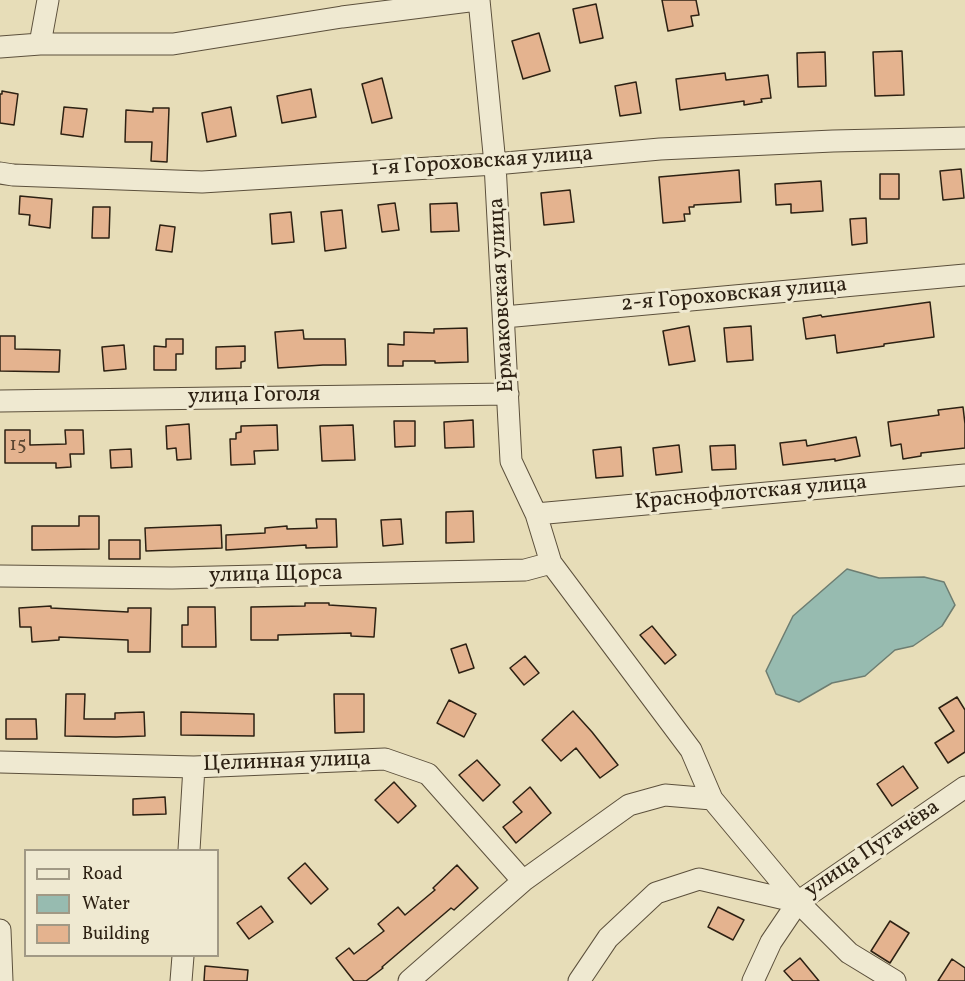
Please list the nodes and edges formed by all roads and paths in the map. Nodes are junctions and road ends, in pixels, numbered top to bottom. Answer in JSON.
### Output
{"nodes":[{"id":1,"x":48,"y":0,"type":"edge"},
{"id":2,"x":478,"y":0,"type":"edge"},
{"id":3,"x":40,"y":44,"type":"junction"},
{"id":4,"x":0,"y":47,"type":"edge"},
{"id":5,"x":965,"y":138,"type":"edge"},
{"id":6,"x":495,"y":164,"type":"junction"},
{"id":7,"x":0,"y":173,"type":"edge"},
{"id":8,"x":965,"y":275,"type":"edge"},
{"id":9,"x":504,"y":316,"type":"junction"},
{"id":10,"x":508,"y":394,"type":"junction"},
{"id":11,"x":0,"y":401,"type":"edge"},
{"id":12,"x":965,"y":475,"type":"edge"},
{"id":13,"x":536,"y":514,"type":"junction"},
{"id":14,"x":551,"y":563,"type":"junction"},
{"id":15,"x":0,"y":576,"type":"edge"},
{"id":16,"x":0,"y":762,"type":"edge"},
{"id":17,"x":194,"y":767,"type":"junction"},
{"id":18,"x":965,"y":787,"type":"edge"},
{"id":19,"x":712,"y":800,"type":"junction"},
{"id":20,"x":189,"y":849,"type":"edge"},
{"id":21,"x":523,"y":881,"type":"junction"},
{"id":22,"x":798,"y":902,"type":"junction"},
{"id":23,"x":0,"y":930,"type":"edge"},
{"id":24,"x":183,"y":957,"type":"edge"},
{"id":25,"x":2,"y":981,"type":"edge"},
{"id":26,"x":182,"y":981,"type":"edge"},
{"id":27,"x":409,"y":981,"type":"edge"},
{"id":28,"x":579,"y":981,"type":"edge"},
{"id":29,"x":753,"y":981,"type":"edge"},
{"id":30,"x":895,"y":981,"type":"edge"}],
"edges":[{"from":1,"to":3,"type":"street"},
{"from":2,"to":3,"type":"street"},
{"from":2,"to":6,"type":"street","name":"Ермаковская улица"},
{"from":3,"to":4,"type":"street"},
{"from":5,"to":6,"type":"street","name":"1-я Гороховская улица"},
{"from":6,"to":7,"type":"street","name":"1-я Гороховская улица"},
{"from":6,"to":9,"type":"street","name":"Ермаковская улица"},
{"from":8,"to":9,"type":"street","name":"2-я Гороховская улица"},
{"from":9,"to":10,"type":"street","name":"Ермаковская улица"},
{"from":10,"to":11,"type":"street","name":"улица Гоголя"},
{"from":10,"to":13,"type":"street","name":"Ермаковская улица"},
{"from":12,"to":13,"type":"street","name":"Краснофлотская улица"},
{"from":13,"to":14,"type":"street"},
{"from":14,"to":15,"type":"street","name":"улица Щорса"},
{"from":14,"to":19,"type":"street"},
{"from":16,"to":17,"type":"street","name":"Целинная улица"},
{"from":17,"to":20,"type":"street"},
{"from":17,"to":21,"type":"street","name":"Целинная улица"},
{"from":18,"to":22,"type":"street","name":"улица Пугачёва"},
{"from":19,"to":21,"type":"street"},
{"from":19,"to":22,"type":"street"},
{"from":21,"to":27,"type":"street"},
{"from":22,"to":28,"type":"street"},
{"from":22,"to":29,"type":"street","name":"улица Пугачёва"},
{"from":22,"to":30,"type":"street"},
{"from":23,"to":25,"type":"street"},
{"from":24,"to":26,"type":"street"}]}
